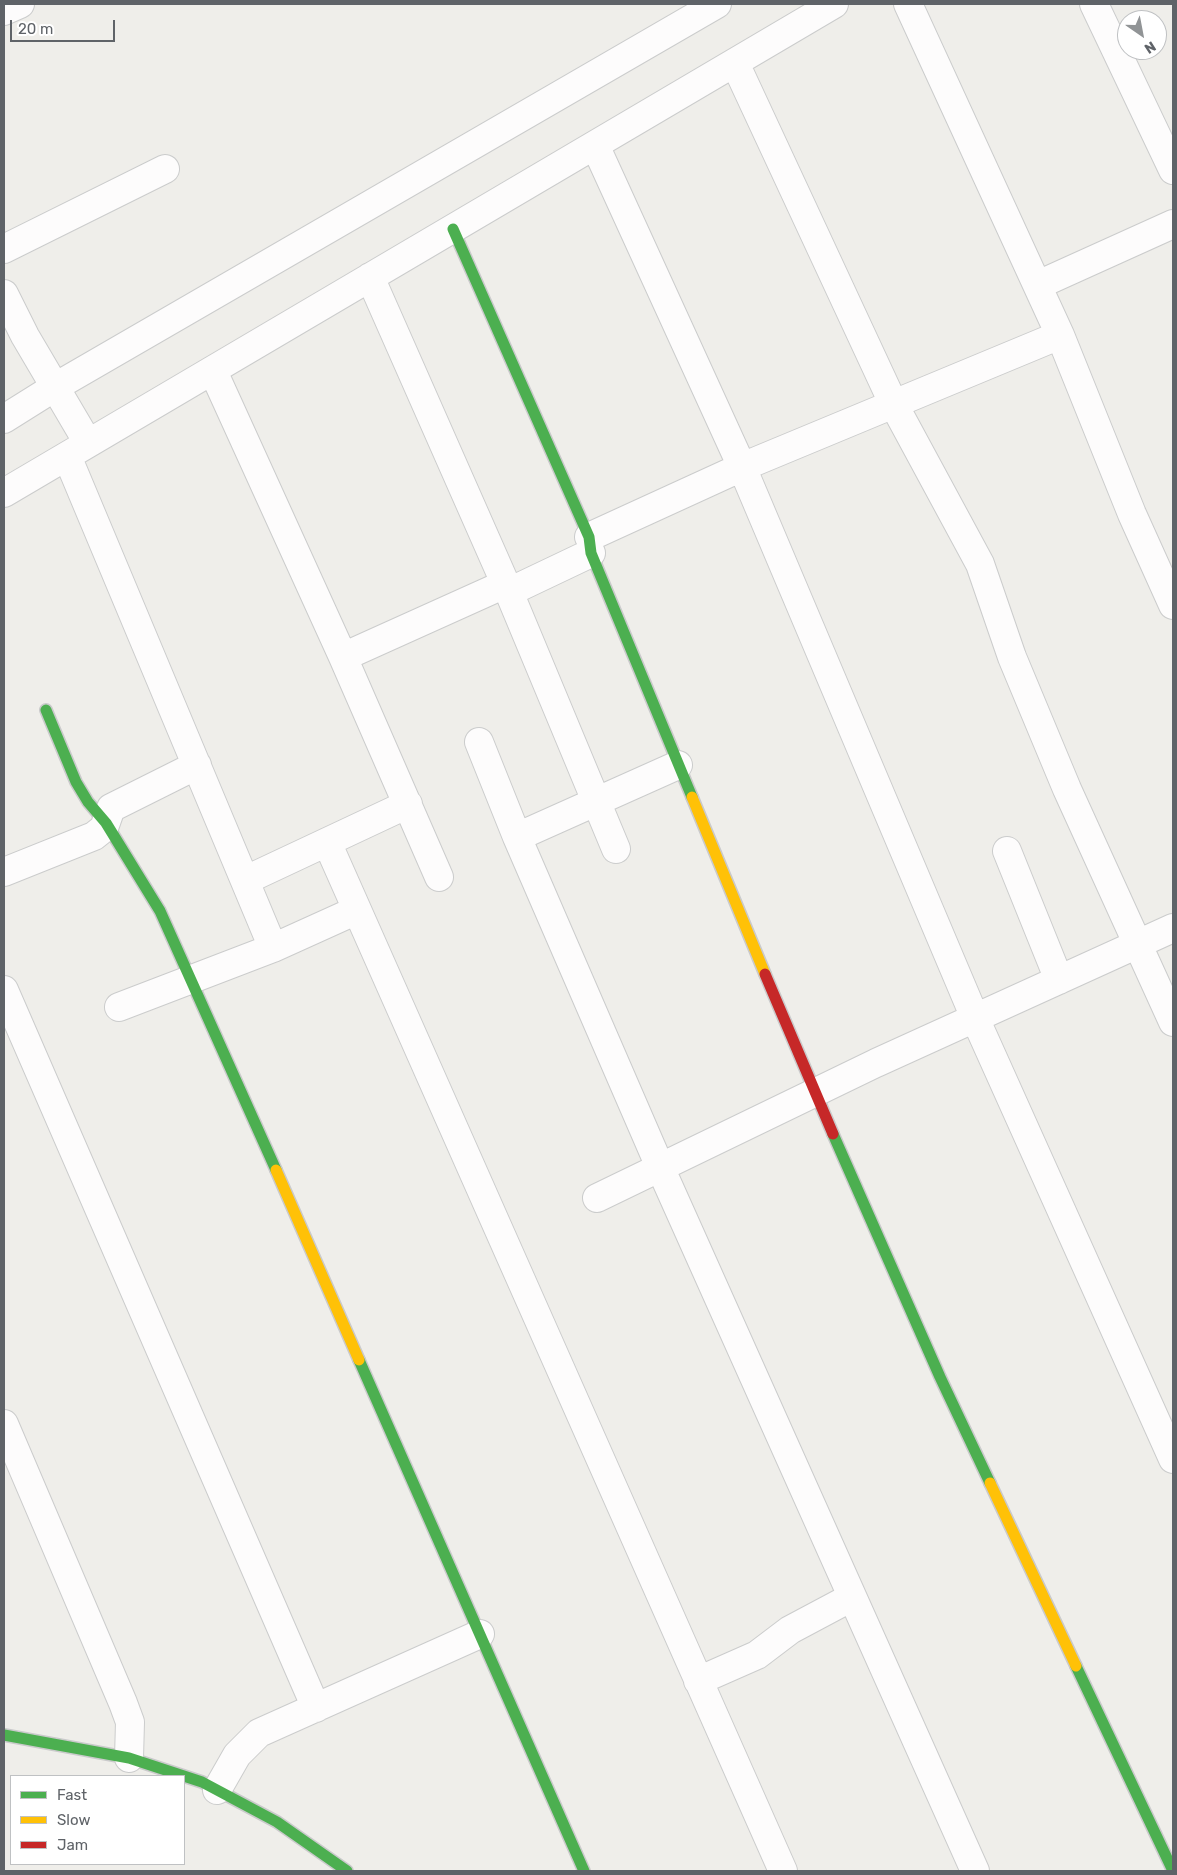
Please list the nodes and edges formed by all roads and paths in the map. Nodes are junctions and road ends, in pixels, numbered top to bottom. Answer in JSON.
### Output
{"nodes":[{"id":1,"x":20,"y":4,"type":"edge"},
{"id":2,"x":717,"y":4,"type":"edge"},
{"id":3,"x":834,"y":4,"type":"edge"},
{"id":4,"x":908,"y":4,"type":"edge"},
{"id":5,"x":1094,"y":4,"type":"edge"},
{"id":6,"x":4,"y":11,"type":"edge"},
{"id":7,"x":734,"y":63,"type":"junction"},
{"id":8,"x":596,"y":145,"type":"junction"},
{"id":9,"x":165,"y":169,"type":"dead end"},
{"id":10,"x":1173,"y":170,"type":"edge"},
{"id":11,"x":1173,"y":224,"type":"edge"},
{"id":12,"x":454,"y":229,"type":"junction"},
{"id":13,"x":4,"y":249,"type":"edge"},
{"id":14,"x":370,"y":277,"type":"junction"},
{"id":15,"x":1038,"y":285,"type":"junction"},
{"id":16,"x":4,"y":294,"type":"edge"},
{"id":17,"x":1060,"y":335,"type":"junction"},
{"id":18,"x":212,"y":370,"type":"junction"},
{"id":19,"x":55,"y":387,"type":"junction"},
{"id":20,"x":893,"y":403,"type":"junction"},
{"id":21,"x":4,"y":419,"type":"edge"},
{"id":22,"x":78,"y":450,"type":"junction"},
{"id":23,"x":742,"y":467,"type":"junction"},
{"id":24,"x":4,"y":494,"type":"edge"},
{"id":25,"x":590,"y":545,"type":"junction"},
{"id":26,"x":507,"y":588,"type":"junction"},
{"id":27,"x":1173,"y":605,"type":"edge"},
{"id":28,"x":343,"y":657,"type":"junction"},
{"id":29,"x":46,"y":710,"type":"dead end"},
{"id":30,"x":479,"y":742,"type":"dead end"},
{"id":31,"x":197,"y":764,"type":"junction"},
{"id":32,"x":678,"y":765,"type":"junction"},
{"id":33,"x":597,"y":802,"type":"junction"},
{"id":34,"x":408,"y":804,"type":"junction"},
{"id":35,"x":106,"y":823,"type":"junction"},
{"id":36,"x":517,"y":837,"type":"junction"},
{"id":37,"x":327,"y":842,"type":"junction"},
{"id":38,"x":616,"y":849,"type":"dead end"},
{"id":39,"x":1007,"y":851,"type":"dead end"},
{"id":40,"x":4,"y":872,"type":"edge"},
{"id":41,"x":439,"y":877,"type":"dead end"},
{"id":42,"x":246,"y":880,"type":"junction"},
{"id":43,"x":357,"y":910,"type":"junction"},
{"id":44,"x":1173,"y":928,"type":"edge"},
{"id":45,"x":1139,"y":944,"type":"junction"},
{"id":46,"x":273,"y":948,"type":"junction"},
{"id":47,"x":192,"y":979,"type":"junction"},
{"id":48,"x":1059,"y":980,"type":"junction"},
{"id":49,"x":4,"y":990,"type":"edge"},
{"id":50,"x":119,"y":1007,"type":"dead end"},
{"id":51,"x":975,"y":1018,"type":"junction"},
{"id":52,"x":1173,"y":1022,"type":"edge"},
{"id":53,"x":814,"y":1092,"type":"junction"},
{"id":54,"x":660,"y":1167,"type":"junction"},
{"id":55,"x":597,"y":1198,"type":"dead end"},
{"id":56,"x":4,"y":1424,"type":"edge"},
{"id":57,"x":1173,"y":1459,"type":"edge"},
{"id":58,"x":852,"y":1597,"type":"junction"},
{"id":59,"x":480,"y":1634,"type":"junction"},
{"id":60,"x":698,"y":1681,"type":"junction"},
{"id":61,"x":316,"y":1708,"type":"junction"},
{"id":62,"x":4,"y":1735,"type":"edge"},
{"id":63,"x":129,"y":1758,"type":"junction"},
{"id":64,"x":181,"y":1775,"type":"edge"},
{"id":65,"x":185,"y":1776,"type":"edge"},
{"id":66,"x":217,"y":1790,"type":"junction"},
{"id":67,"x":347,"y":1871,"type":"edge"},
{"id":68,"x":584,"y":1871,"type":"edge"},
{"id":69,"x":783,"y":1871,"type":"edge"},
{"id":70,"x":975,"y":1871,"type":"edge"},
{"id":71,"x":1173,"y":1871,"type":"edge"}],
"edges":[{"from":1,"to":6,"type":"street"},
{"from":2,"to":19,"type":"street"},
{"from":3,"to":7,"type":"street"},
{"from":4,"to":15,"type":"street"},
{"from":5,"to":10,"type":"street"},
{"from":7,"to":8,"type":"street"},
{"from":7,"to":20,"type":"street"},
{"from":8,"to":12,"type":"street"},
{"from":8,"to":23,"type":"street"},
{"from":9,"to":13,"type":"street"},
{"from":11,"to":15,"type":"street"},
{"from":12,"to":14,"type":"street"},
{"from":12,"to":25,"type":"street"},
{"from":14,"to":18,"type":"street"},
{"from":14,"to":26,"type":"street"},
{"from":15,"to":17,"type":"street"},
{"from":16,"to":19,"type":"street"},
{"from":17,"to":20,"type":"street"},
{"from":17,"to":27,"type":"street"},
{"from":18,"to":22,"type":"street"},
{"from":18,"to":28,"type":"street"},
{"from":19,"to":21,"type":"street"},
{"from":19,"to":22,"type":"street"},
{"from":20,"to":23,"type":"street"},
{"from":20,"to":45,"type":"street"},
{"from":22,"to":24,"type":"street"},
{"from":22,"to":31,"type":"street"},
{"from":23,"to":25,"type":"street"},
{"from":23,"to":51,"type":"street"},
{"from":25,"to":26,"type":"street"},
{"from":25,"to":32,"type":"street"},
{"from":26,"to":28,"type":"street"},
{"from":26,"to":33,"type":"street"},
{"from":28,"to":34,"type":"street"},
{"from":29,"to":35,"type":"street"},
{"from":30,"to":36,"type":"street"},
{"from":31,"to":35,"type":"street"},
{"from":31,"to":42,"type":"street"},
{"from":32,"to":33,"type":"street"},
{"from":32,"to":53,"type":"street"},
{"from":33,"to":36,"type":"street"},
{"from":33,"to":38,"type":"street"},
{"from":34,"to":37,"type":"street"},
{"from":34,"to":41,"type":"street"},
{"from":35,"to":40,"type":"street"},
{"from":35,"to":47,"type":"street"},
{"from":36,"to":54,"type":"street"},
{"from":37,"to":42,"type":"street"},
{"from":37,"to":43,"type":"street"},
{"from":39,"to":48,"type":"street"},
{"from":42,"to":46,"type":"street"},
{"from":43,"to":46,"type":"street"},
{"from":43,"to":60,"type":"street"},
{"from":44,"to":45,"type":"street"},
{"from":45,"to":48,"type":"street"},
{"from":45,"to":52,"type":"street"},
{"from":46,"to":47,"type":"street"},
{"from":47,"to":50,"type":"street"},
{"from":47,"to":59,"type":"street"},
{"from":48,"to":51,"type":"street"},
{"from":49,"to":61,"type":"street"},
{"from":51,"to":53,"type":"street"},
{"from":51,"to":57,"type":"street"},
{"from":53,"to":54,"type":"street"},
{"from":53,"to":71,"type":"street"},
{"from":54,"to":55,"type":"street"},
{"from":54,"to":58,"type":"street"},
{"from":56,"to":63,"type":"street"},
{"from":58,"to":60,"type":"street"},
{"from":58,"to":70,"type":"street"},
{"from":59,"to":61,"type":"street"},
{"from":59,"to":68,"type":"street"},
{"from":60,"to":69,"type":"street"},
{"from":61,"to":66,"type":"street"},
{"from":62,"to":63,"type":"street"},
{"from":63,"to":64,"type":"street"},
{"from":65,"to":66,"type":"street"},
{"from":66,"to":67,"type":"street"}]}
